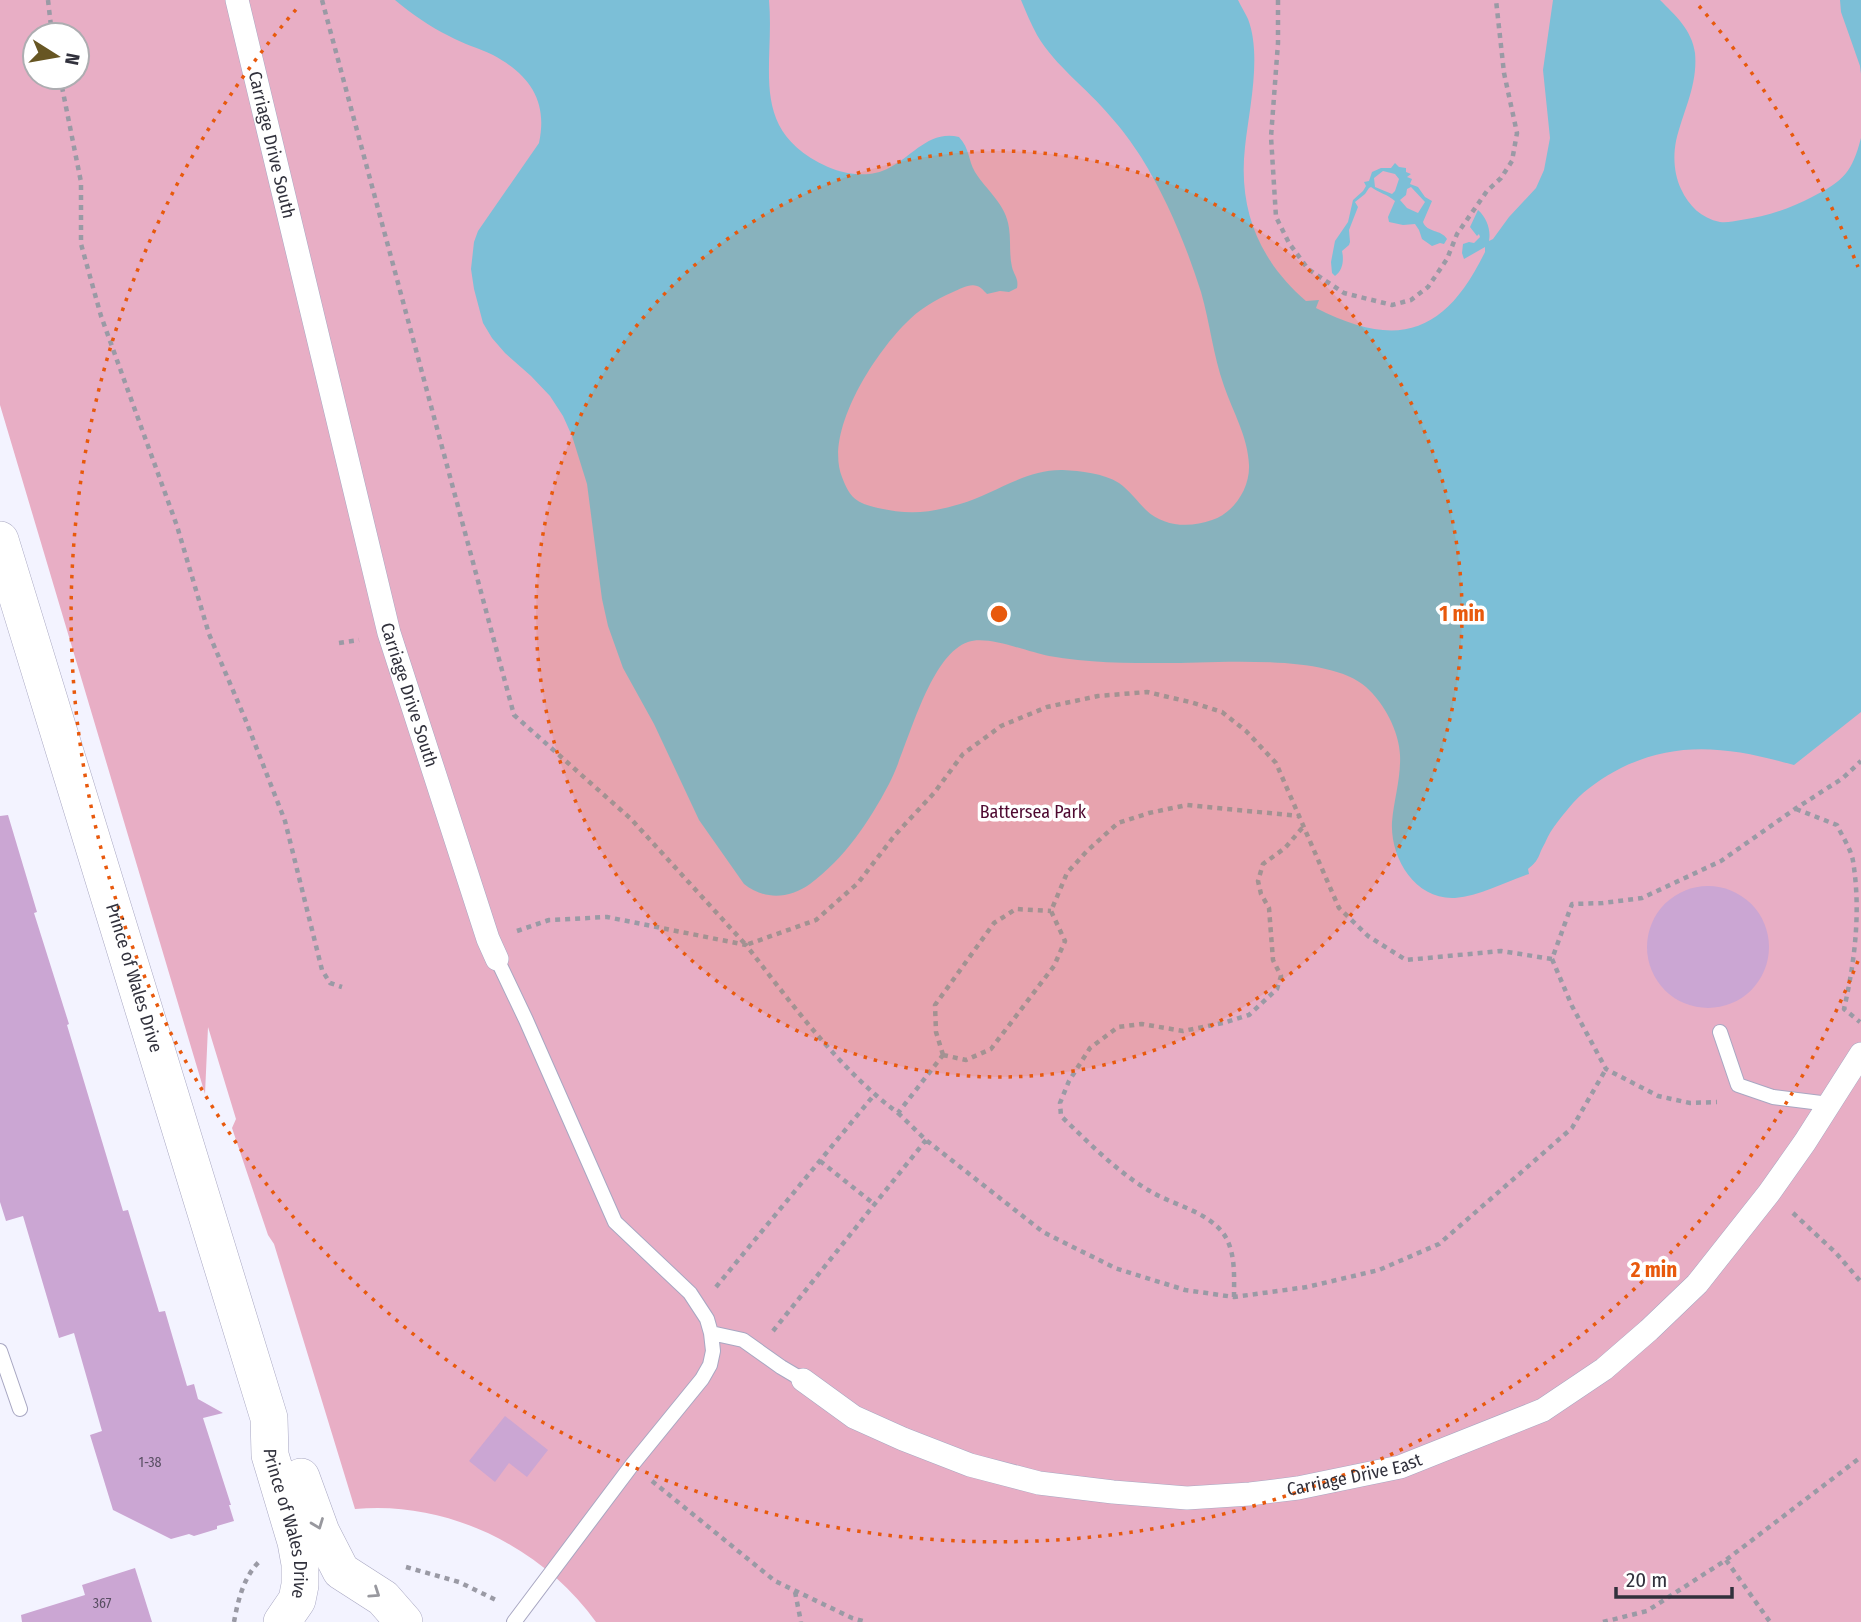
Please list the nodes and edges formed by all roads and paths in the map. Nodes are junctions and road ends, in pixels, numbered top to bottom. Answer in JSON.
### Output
{"nodes":[{"id":1,"x":48,"y":0,"type":"edge"},
{"id":2,"x":237,"y":0,"type":"edge"},
{"id":3,"x":322,"y":0,"type":"edge"},
{"id":4,"x":1278,"y":0,"type":"edge"},
{"id":5,"x":1496,"y":0,"type":"edge"},
{"id":6,"x":50,"y":21,"type":"edge"},
{"id":7,"x":63,"y":91,"type":"edge"},
{"id":8,"x":0,"y":540,"type":"edge"},
{"id":9,"x":1861,"y":761,"type":"edge"},
{"id":10,"x":1795,"y":808,"type":"junction"},
{"id":11,"x":1299,"y":816,"type":"junction"},
{"id":12,"x":1303,"y":827,"type":"junction"},
{"id":13,"x":1051,"y":911,"type":"junction"},
{"id":14,"x":746,"y":945,"type":"junction"},
{"id":15,"x":493,"y":949,"type":"junction"},
{"id":16,"x":1552,"y":959,"type":"junction"},
{"id":17,"x":342,"y":987,"type":"dead end"},
{"id":18,"x":1861,"y":1023,"type":"edge"},
{"id":19,"x":1720,"y":1032,"type":"dead end"},
{"id":20,"x":1861,"y":1054,"type":"edge"},
{"id":21,"x":943,"y":1055,"type":"junction"},
{"id":22,"x":1606,"y":1069,"type":"junction"},
{"id":23,"x":874,"y":1095,"type":"junction"},
{"id":24,"x":1729,"y":1102,"type":"dead end"},
{"id":25,"x":1829,"y":1104,"type":"junction"},
{"id":26,"x":898,"y":1113,"type":"junction"},
{"id":27,"x":926,"y":1140,"type":"junction"},
{"id":28,"x":820,"y":1161,"type":"junction"},
{"id":29,"x":1769,"y":1193,"type":"junction"},
{"id":30,"x":874,"y":1205,"type":"junction"},
{"id":31,"x":1861,"y":1282,"type":"edge"},
{"id":32,"x":1234,"y":1297,"type":"junction"},
{"id":33,"x":700,"y":1307,"type":"junction"},
{"id":34,"x":711,"y":1334,"type":"junction"},
{"id":35,"x":757,"y":1350,"type":"junction"},
{"id":36,"x":0,"y":1351,"type":"edge"},
{"id":37,"x":803,"y":1380,"type":"joint"},
{"id":38,"x":20,"y":1409,"type":"dead end"},
{"id":39,"x":269,"y":1418,"type":"junction"},
{"id":40,"x":1861,"y":1457,"type":"edge"},
{"id":41,"x":632,"y":1465,"type":"junction"},
{"id":42,"x":1726,"y":1560,"type":"junction"},
{"id":43,"x":401,"y":1565,"type":"dead end"},
{"id":44,"x":794,"y":1591,"type":"junction"},
{"id":45,"x":516,"y":1620,"type":"edge"},
{"id":46,"x":282,"y":1622,"type":"edge"},
{"id":47,"x":404,"y":1622,"type":"edge"},
{"id":48,"x":801,"y":1622,"type":"edge"},
{"id":49,"x":866,"y":1622,"type":"edge"},
{"id":50,"x":1603,"y":1622,"type":"edge"},
{"id":51,"x":1770,"y":1622,"type":"edge"}],
"edges":[{"from":1,"to":6,"type":"path"},
{"from":2,"to":15,"type":"street","name":"Carriage Drive South"},
{"from":3,"to":14,"type":"path"},
{"from":4,"to":5,"type":"path"},
{"from":7,"to":17,"type":"path"},
{"from":8,"to":39,"type":"street","name":"Prince of Wales Drive"},
{"from":9,"to":10,"type":"path"},
{"from":10,"to":16,"type":"path"},
{"from":10,"to":18,"type":"path"},
{"from":11,"to":12,"type":"path"},
{"from":11,"to":13,"type":"path"},
{"from":11,"to":14,"type":"path"},
{"from":12,"to":16,"type":"path"},
{"from":12,"to":32,"type":"path"},
{"from":13,"to":21,"type":"path"},
{"from":13,"to":21,"type":"path"},
{"from":14,"to":15,"type":"path"},
{"from":14,"to":23,"type":"path"},
{"from":15,"to":33,"type":"lane","name":"Carriage Drive South"},
{"from":16,"to":22,"type":"path"},
{"from":19,"to":25,"type":"lane"},
{"from":20,"to":25,"type":"street","name":"Carriage Drive East"},
{"from":21,"to":26,"type":"path"},
{"from":22,"to":24,"type":"path"},
{"from":22,"to":32,"type":"path"},
{"from":23,"to":26,"type":"path"},
{"from":23,"to":28,"type":"path"},
{"from":25,"to":29,"type":"street","name":"Carriage Drive East"},
{"from":26,"to":27,"type":"path"},
{"from":27,"to":30,"type":"path"},
{"from":27,"to":32,"type":"path"},
{"from":28,"to":30,"type":"path"},
{"from":28,"to":33,"type":"path"},
{"from":29,"to":31,"type":"path"},
{"from":29,"to":37,"type":"street","name":"Carriage Drive East"},
{"from":30,"to":35,"type":"path"},
{"from":33,"to":34,"type":"lane","name":"Carriage Drive South"},
{"from":34,"to":35,"type":"lane","name":"Carriage Drive East"},
{"from":34,"to":41,"type":"lane"},
{"from":35,"to":37,"type":"lane","name":"Carriage Drive East"},
{"from":36,"to":38,"type":"lane"},
{"from":39,"to":46,"type":"street","name":"Prince of Wales Drive"},
{"from":39,"to":47,"type":"street","name":"Prince of Wales Drive","one_way":true},
{"from":40,"to":42,"type":"path"},
{"from":41,"to":44,"type":"path"},
{"from":41,"to":45,"type":"lane"},
{"from":42,"to":50,"type":"path"},
{"from":42,"to":51,"type":"path"},
{"from":43,"to":45,"type":"path"},
{"from":44,"to":48,"type":"path"},
{"from":44,"to":49,"type":"path"}]}
